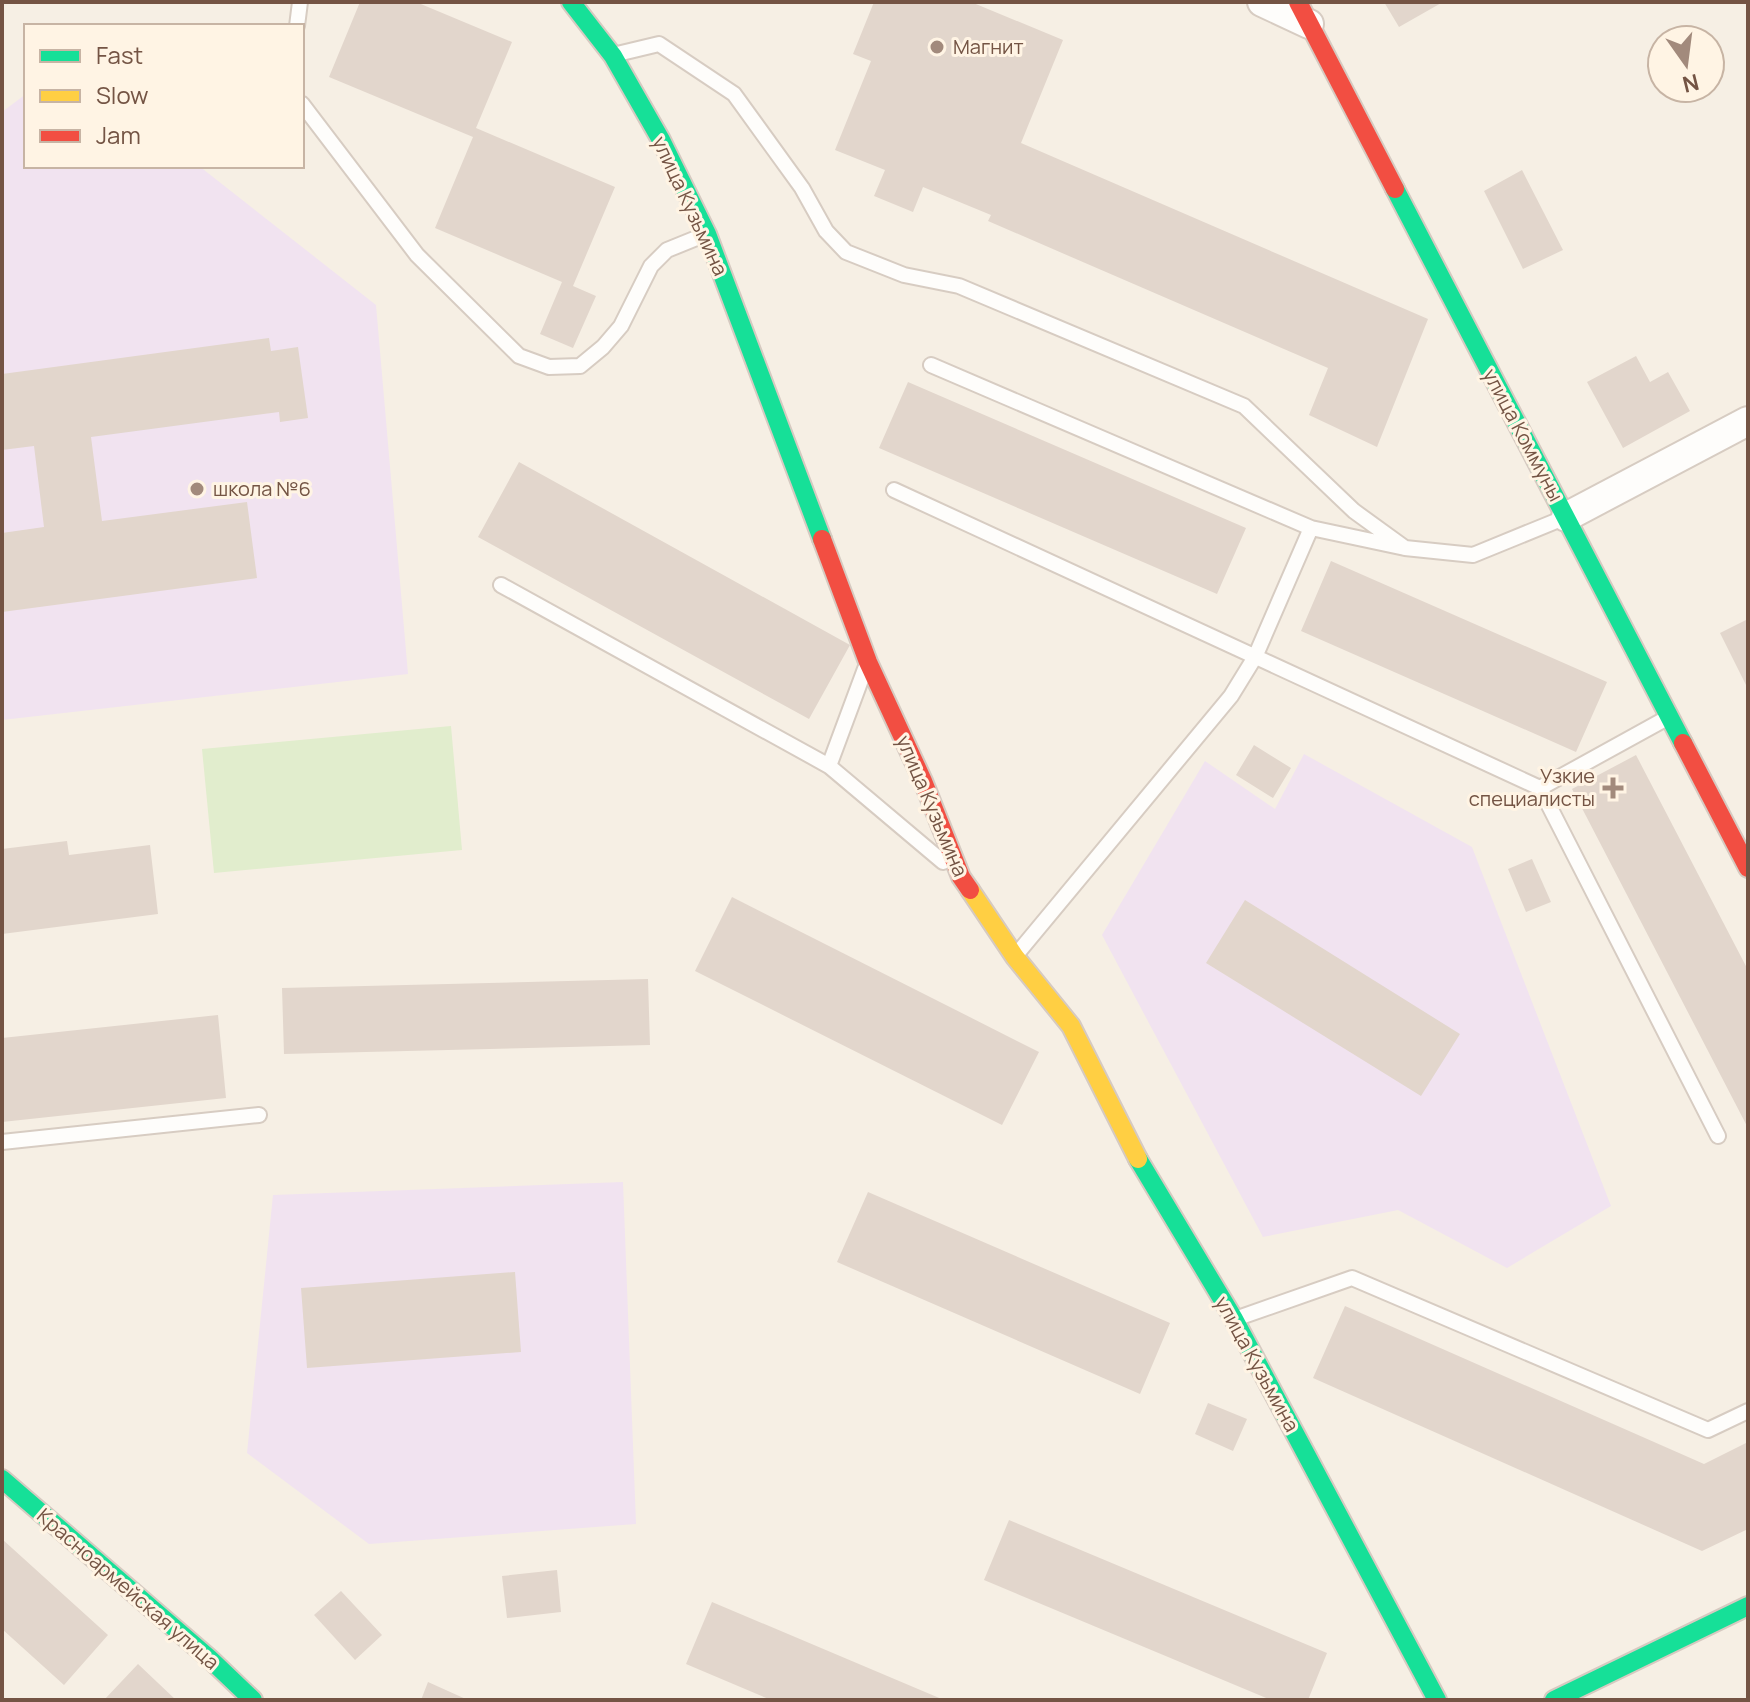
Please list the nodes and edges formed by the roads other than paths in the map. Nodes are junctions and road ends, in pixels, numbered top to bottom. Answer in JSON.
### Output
{"nodes":[{"id":1,"x":300,"y":2,"type":"edge"},
{"id":2,"x":571,"y":2,"type":"edge"},
{"id":3,"x":1262,"y":2,"type":"edge"},
{"id":4,"x":1303,"y":13,"type":"edge"},
{"id":5,"x":297,"y":24,"type":"edge"},
{"id":6,"x":613,"y":56,"type":"junction"},
{"id":7,"x":304,"y":107,"type":"edge"},
{"id":8,"x":707,"y":234,"type":"junction"},
{"id":9,"x":931,"y":365,"type":"dead end"},
{"id":10,"x":1748,"y":421,"type":"edge"},
{"id":11,"x":894,"y":490,"type":"dead end"},
{"id":12,"x":1566,"y":517,"type":"junction"},
{"id":13,"x":1311,"y":528,"type":"junction"},
{"id":14,"x":1405,"y":548,"type":"junction"},
{"id":15,"x":501,"y":585,"type":"dead end"},
{"id":16,"x":1255,"y":657,"type":"junction"},
{"id":17,"x":868,"y":662,"type":"junction"},
{"id":18,"x":1670,"y":715,"type":"junction"},
{"id":19,"x":829,"y":766,"type":"junction"},
{"id":20,"x":1540,"y":788,"type":"junction"},
{"id":21,"x":1748,"y":868,"type":"edge"},
{"id":22,"x":961,"y":877,"type":"junction"},
{"id":23,"x":1015,"y":957,"type":"junction"},
{"id":24,"x":259,"y":1115,"type":"dead end"},
{"id":25,"x":1718,"y":1136,"type":"dead end"},
{"id":26,"x":2,"y":1142,"type":"edge"},
{"id":27,"x":1234,"y":1319,"type":"junction"},
{"id":28,"x":1748,"y":1411,"type":"edge"},
{"id":29,"x":2,"y":1479,"type":"edge"},
{"id":30,"x":1748,"y":1606,"type":"edge"},
{"id":31,"x":253,"y":1700,"type":"edge"},
{"id":32,"x":1437,"y":1700,"type":"edge"},
{"id":33,"x":1554,"y":1700,"type":"edge"}],
"edges":[{"from":1,"to":5,"type":"lane"},
{"from":2,"to":6,"type":"street","name":"улица Кузьмина"},
{"from":3,"to":4,"type":"street"},
{"from":4,"to":12,"type":"street","name":"улица Коммуны"},
{"from":6,"to":8,"type":"street","name":"улица Кузьмина"},
{"from":6,"to":14,"type":"lane"},
{"from":7,"to":8,"type":"lane"},
{"from":8,"to":17,"type":"street","name":"улица Кузьмина"},
{"from":9,"to":13,"type":"lane"},
{"from":10,"to":12,"type":"street"},
{"from":11,"to":16,"type":"lane"},
{"from":12,"to":14,"type":"lane"},
{"from":12,"to":18,"type":"street","name":"улица Коммуны"},
{"from":13,"to":14,"type":"lane"},
{"from":13,"to":16,"type":"lane"},
{"from":15,"to":19,"type":"lane"},
{"from":16,"to":20,"type":"lane"},
{"from":16,"to":23,"type":"lane"},
{"from":17,"to":19,"type":"lane"},
{"from":17,"to":22,"type":"street","name":"улица Кузьмина"},
{"from":18,"to":20,"type":"lane"},
{"from":18,"to":21,"type":"street","name":"улица Коммуны"},
{"from":19,"to":22,"type":"lane"},
{"from":20,"to":25,"type":"lane"},
{"from":22,"to":23,"type":"street","name":"улица Кузьмина"},
{"from":23,"to":27,"type":"street","name":"улица Кузьмина"},
{"from":24,"to":26,"type":"lane"},
{"from":27,"to":28,"type":"lane"},
{"from":27,"to":32,"type":"street","name":"улица Кузьмина"},
{"from":29,"to":31,"type":"street","name":"Красноармейская улица"},
{"from":30,"to":33,"type":"street"}]}
